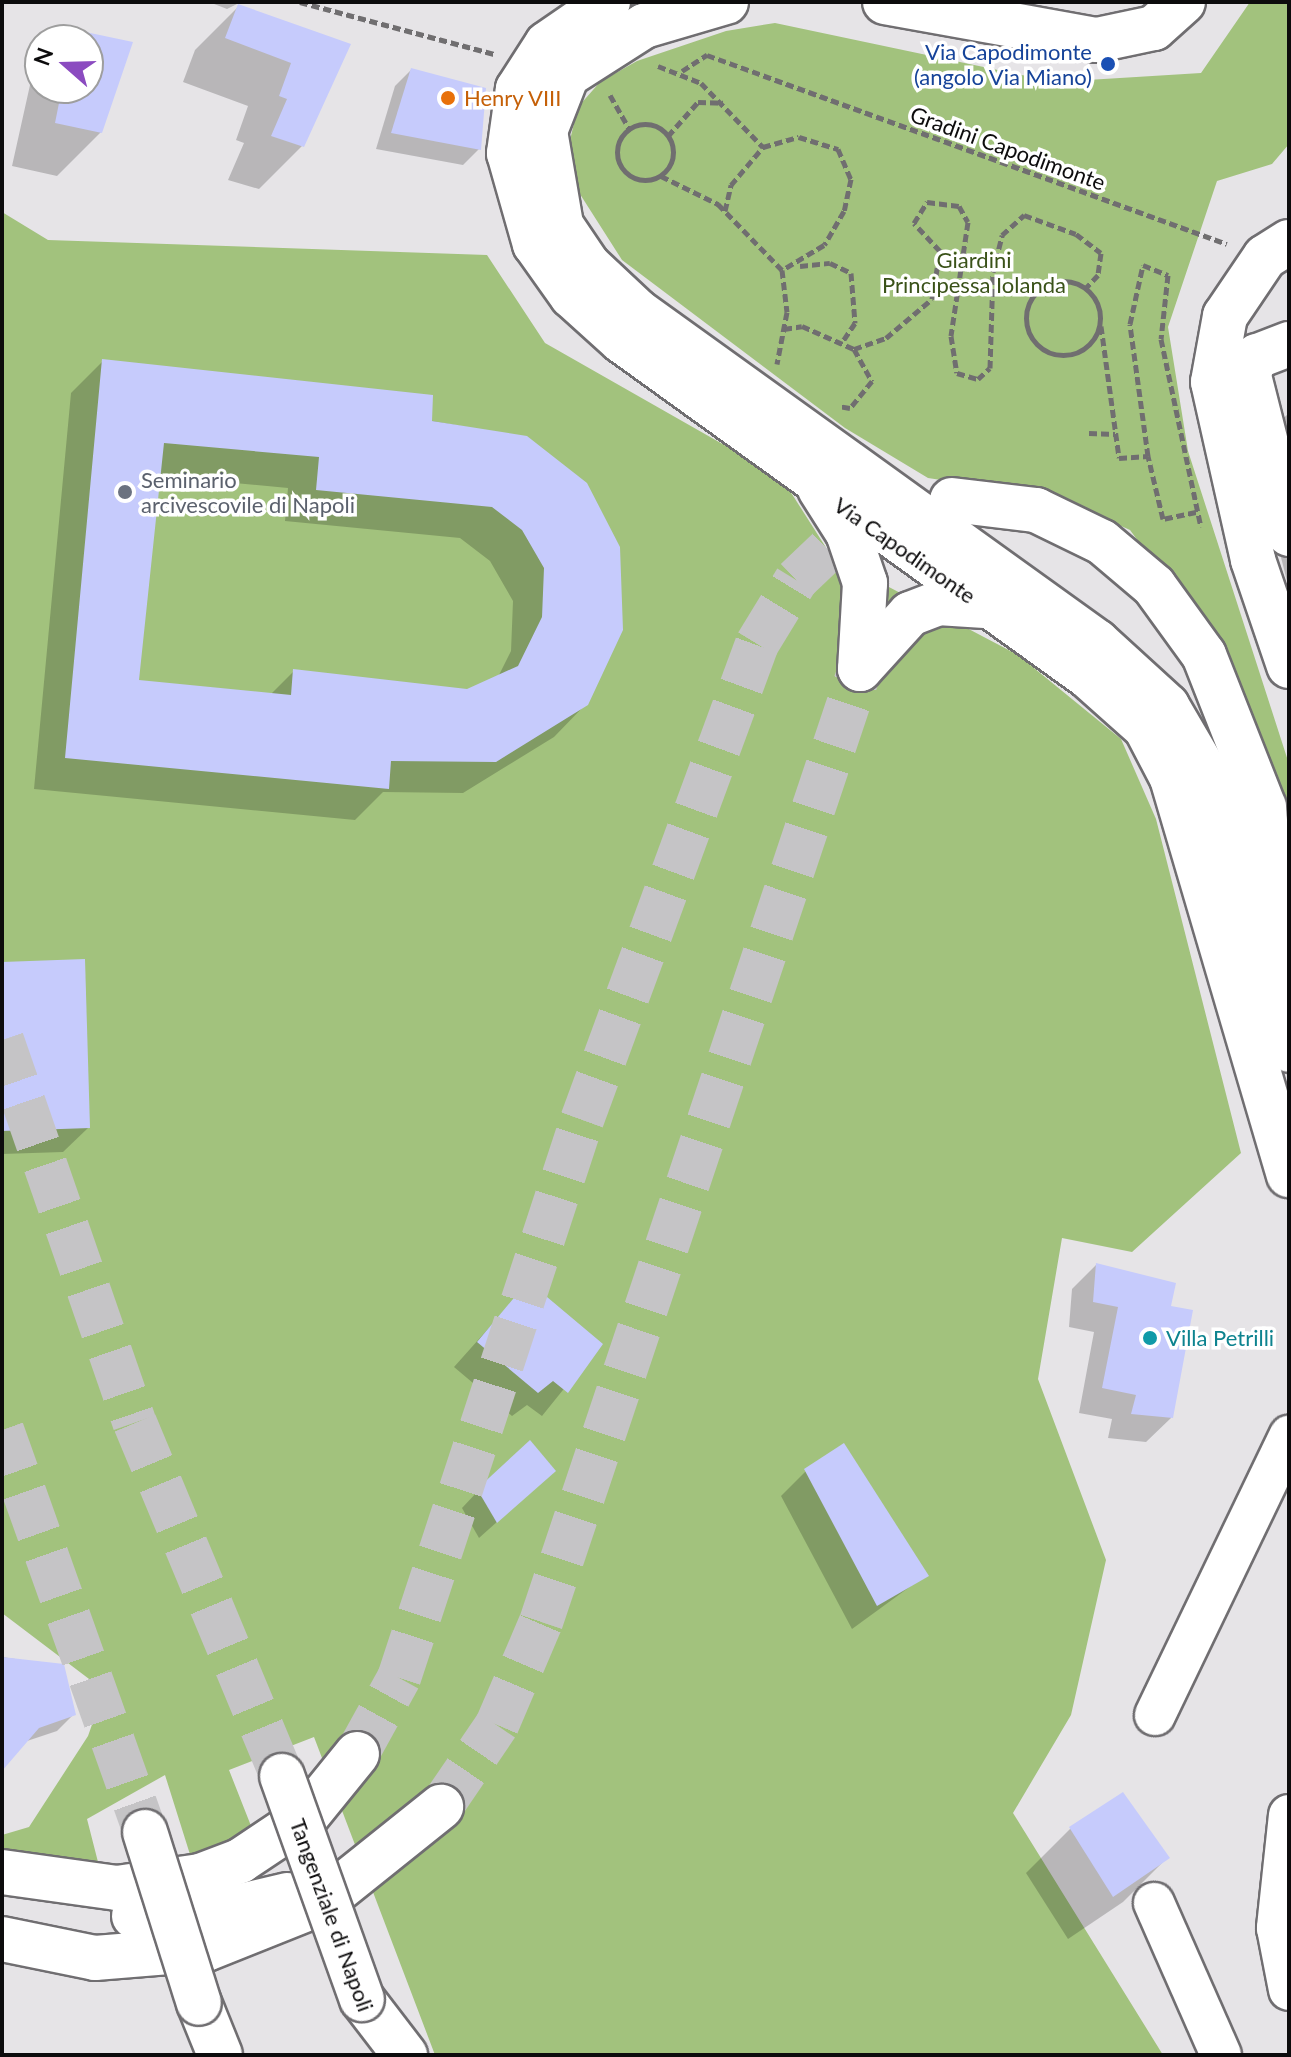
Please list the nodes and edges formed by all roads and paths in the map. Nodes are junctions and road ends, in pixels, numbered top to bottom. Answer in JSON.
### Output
{"nodes":[{"id":1,"x":300,"y":2,"type":"edge"},
{"id":2,"x":608,"y":2,"type":"edge"},
{"id":3,"x":726,"y":2,"type":"edge"},
{"id":4,"x":885,"y":2,"type":"edge"},
{"id":5,"x":1183,"y":2,"type":"edge"},
{"id":6,"x":530,"y":64,"type":"junction"},
{"id":7,"x":657,"y":66,"type":"dead end"},
{"id":8,"x":682,"y":71,"type":"junction"},
{"id":9,"x":608,"y":90,"type":"dead end"},
{"id":10,"x":725,"y":103,"type":"junction"},
{"id":11,"x":630,"y":130,"type":"junction"},
{"id":12,"x":668,"y":136,"type":"junction"},
{"id":13,"x":763,"y":147,"type":"junction"},
{"id":14,"x":661,"y":176,"type":"junction"},
{"id":15,"x":725,"y":211,"type":"junction"},
{"id":16,"x":1289,"y":242,"type":"edge"},
{"id":17,"x":1226,"y":243,"type":"dead end"},
{"id":18,"x":798,"y":266,"type":"junction"},
{"id":19,"x":782,"y":270,"type":"junction"},
{"id":20,"x":1168,"y":275,"type":"dead end"},
{"id":21,"x":1086,"y":288,"type":"junction"},
{"id":22,"x":1100,"y":321,"type":"junction"},
{"id":23,"x":784,"y":329,"type":"junction"},
{"id":24,"x":842,"y":342,"type":"junction"},
{"id":25,"x":1289,"y":344,"type":"edge"},
{"id":26,"x":854,"y":349,"type":"junction"},
{"id":27,"x":765,"y":356,"type":"dead end"},
{"id":28,"x":777,"y":365,"type":"junction"},
{"id":29,"x":788,"y":374,"type":"dead end"},
{"id":30,"x":1230,"y":377,"type":"junction"},
{"id":31,"x":823,"y":403,"type":"dead end"},
{"id":32,"x":1089,"y":433,"type":"dead end"},
{"id":33,"x":1115,"y":434,"type":"junction"},
{"id":34,"x":1148,"y":456,"type":"junction"},
{"id":35,"x":820,"y":489,"type":"junction"},
{"id":36,"x":952,"y":500,"type":"dead end"},
{"id":37,"x":1196,"y":512,"type":"dead end"},
{"id":38,"x":1289,"y":534,"type":"edge"},
{"id":39,"x":985,"y":606,"type":"junction"},
{"id":40,"x":1289,"y":666,"type":"edge"},
{"id":41,"x":1278,"y":997,"type":"junction"},
{"id":42,"x":1289,"y":1050,"type":"edge"},
{"id":43,"x":1289,"y":1175,"type":"edge"},
{"id":44,"x":1289,"y":1436,"type":"edge"},
{"id":45,"x":1155,"y":1715,"type":"dead end"},
{"id":46,"x":357,"y":1754,"type":"tunnel mouth"},
{"id":47,"x":282,"y":1776,"type":"tunnel mouth"},
{"id":48,"x":441,"y":1807,"type":"tunnel mouth"},
{"id":49,"x":1289,"y":1815,"type":"edge"},
{"id":50,"x":145,"y":1832,"type":"tunnel mouth"},
{"id":51,"x":2,"y":1872,"type":"edge"},
{"id":52,"x":347,"y":1878,"type":"junction"},
{"id":53,"x":2,"y":1897,"type":"edge"},
{"id":54,"x":1154,"y":1903,"type":"dead end"},
{"id":55,"x":2,"y":1939,"type":"edge"},
{"id":56,"x":1289,"y":1990,"type":"edge"},
{"id":57,"x":362,"y":1999,"type":"junction"},
{"id":58,"x":193,"y":2004,"type":"junction"},
{"id":59,"x":199,"y":2055,"type":"edge"},
{"id":60,"x":220,"y":2055,"type":"edge"},
{"id":61,"x":381,"y":2055,"type":"edge"},
{"id":62,"x":405,"y":2055,"type":"edge"},
{"id":63,"x":1221,"y":2055,"type":"edge"}],
"edges":[{"from":1,"to":6,"type":"path"},
{"from":2,"to":6,"type":"main road"},
{"from":3,"to":41,"type":"main road","name":"Via Capodimonte"},
{"from":4,"to":5,"type":"main road"},
{"from":6,"to":35,"type":"main road","name":"Via Capodimonte"},
{"from":7,"to":8,"type":"path"},
{"from":8,"to":10,"type":"path"},
{"from":8,"to":17,"type":"path","name":"Gradini Capodimonte"},
{"from":9,"to":11,"type":"path"},
{"from":10,"to":12,"type":"path"},
{"from":10,"to":13,"type":"path"},
{"from":11,"to":12,"type":"path"},
{"from":11,"to":14,"type":"path"},
{"from":12,"to":14,"type":"path"},
{"from":13,"to":15,"type":"path"},
{"from":13,"to":18,"type":"path"},
{"from":14,"to":15,"type":"path"},
{"from":15,"to":19,"type":"path"},
{"from":16,"to":30,"type":"main road"},
{"from":18,"to":19,"type":"path"},
{"from":18,"to":24,"type":"path"},
{"from":19,"to":23,"type":"path"},
{"from":20,"to":34,"type":"path"},
{"from":21,"to":22,"type":"path"},
{"from":21,"to":22,"type":"path"},
{"from":21,"to":26,"type":"path"},
{"from":22,"to":33,"type":"path"},
{"from":23,"to":24,"type":"path"},
{"from":23,"to":28,"type":"path"},
{"from":24,"to":26,"type":"path"},
{"from":25,"to":30,"type":"main road"},
{"from":26,"to":31,"type":"path"},
{"from":27,"to":28,"type":"path"},
{"from":28,"to":29,"type":"path"},
{"from":30,"to":38,"type":"main road"},
{"from":30,"to":40,"type":"main road"},
{"from":32,"to":33,"type":"path"},
{"from":33,"to":34,"type":"path"},
{"from":34,"to":37,"type":"path"},
{"from":35,"to":39,"type":"main road","name":"Via Capodimonte"},
{"from":35,"to":39,"type":"main road"},
{"from":36,"to":41,"type":"main road"},
{"from":39,"to":43,"type":"main road","name":"Via Capodimonte"},
{"from":41,"to":42,"type":"main road","name":"Via Capodimonte"},
{"from":44,"to":45,"type":"street"},
{"from":46,"to":51,"type":"main road"},
{"from":47,"to":57,"type":"main road","name":"Tangenziale di Napoli","bridge":true},
{"from":48,"to":52,"type":"main road"},
{"from":49,"to":56,"type":"street"},
{"from":50,"to":58,"type":"main road","bridge":true},
{"from":52,"to":53,"type":"main road"},
{"from":52,"to":55,"type":"main road"},
{"from":54,"to":63,"type":"street"},
{"from":57,"to":61,"type":"main road","name":"Tangenziale di Napoli"},
{"from":57,"to":62,"type":"main road"},
{"from":58,"to":59,"type":"main road"},
{"from":58,"to":60,"type":"main road"}]}
